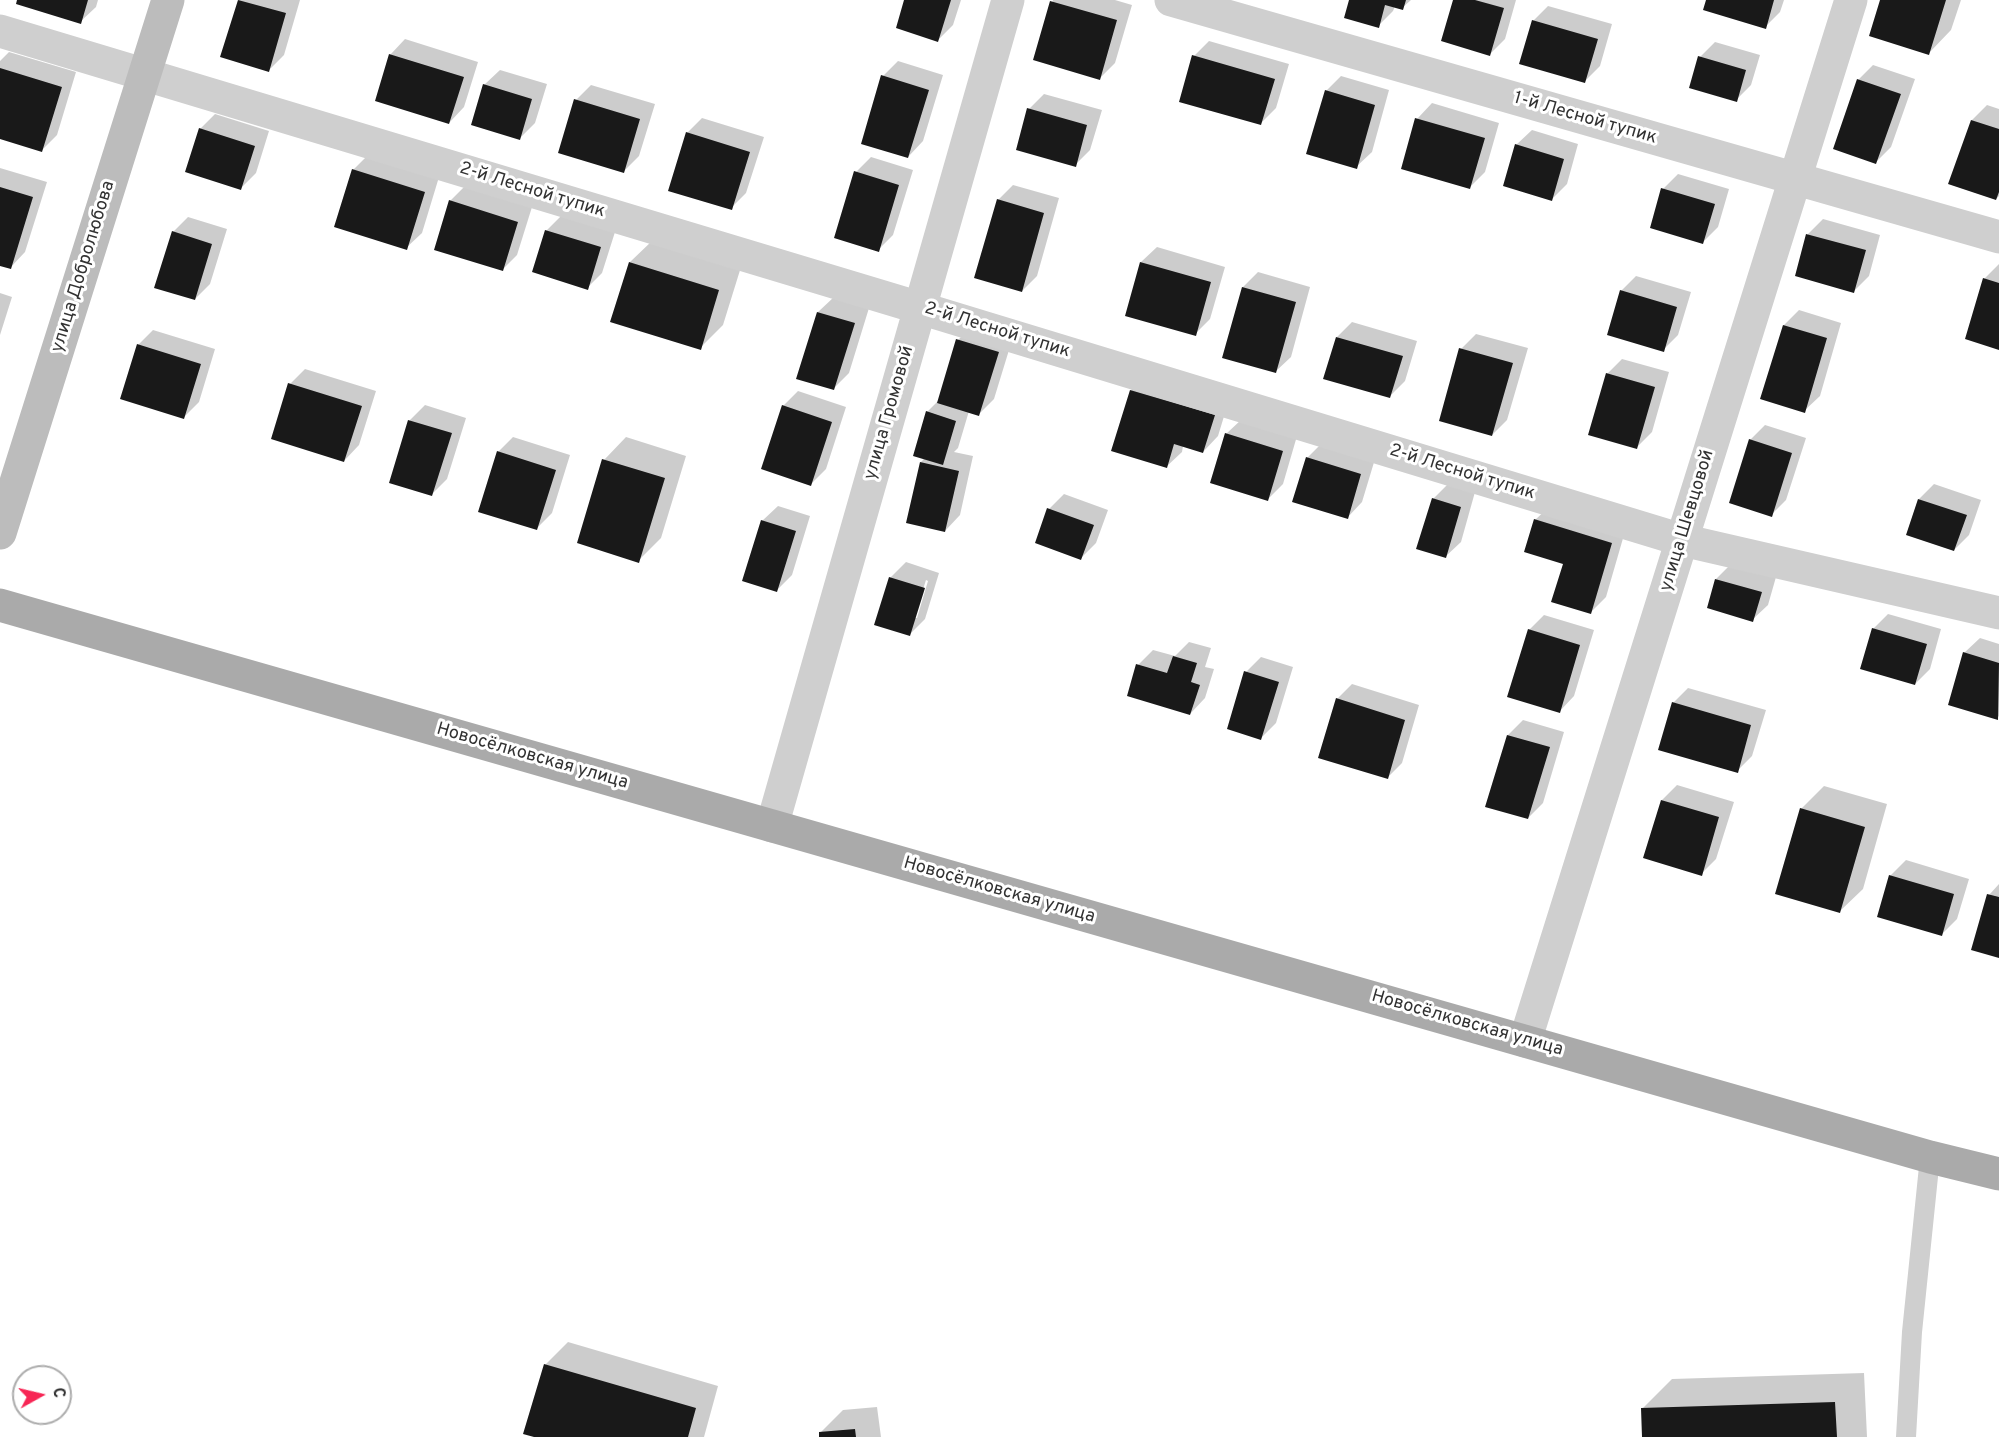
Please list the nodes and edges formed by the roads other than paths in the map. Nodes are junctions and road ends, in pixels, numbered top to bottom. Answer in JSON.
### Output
{"nodes":[{"id":1,"x":168,"y":0,"type":"edge"},
{"id":2,"x":1008,"y":0,"type":"edge"},
{"id":3,"x":1171,"y":0,"type":"edge"},
{"id":4,"x":1851,"y":0,"type":"edge"},
{"id":5,"x":0,"y":31,"type":"edge"},
{"id":6,"x":144,"y":75,"type":"junction"},
{"id":7,"x":1795,"y":179,"type":"junction"},
{"id":8,"x":1999,"y":237,"type":"edge"},
{"id":9,"x":920,"y":308,"type":"junction"},
{"id":10,"x":0,"y":533,"type":"edge"},
{"id":11,"x":1682,"y":540,"type":"junction"},
{"id":12,"x":0,"y":605,"type":"edge"},
{"id":13,"x":1999,"y":613,"type":"edge"},
{"id":14,"x":772,"y":826,"type":"junction"},
{"id":15,"x":1525,"y":1041,"type":"junction"},
{"id":16,"x":1930,"y":1157,"type":"junction"},
{"id":17,"x":1999,"y":1174,"type":"edge"},
{"id":18,"x":1906,"y":1437,"type":"edge"}],
"edges":[{"from":1,"to":6,"type":"street","name":"улица Добролюбова"},
{"from":2,"to":9,"type":"street","name":"улица Громовой"},
{"from":3,"to":7,"type":"street","name":"1-й Лесной тупик"},
{"from":4,"to":7,"type":"street","name":"улица Шевцовой"},
{"from":5,"to":6,"type":"street","name":"2-й Лесной тупик"},
{"from":6,"to":9,"type":"street","name":"2-й Лесной тупик"},
{"from":6,"to":10,"type":"street","name":"улица Добролюбова"},
{"from":7,"to":8,"type":"street","name":"1-й Лесной тупик"},
{"from":7,"to":11,"type":"street","name":"улица Шевцовой"},
{"from":9,"to":11,"type":"street","name":"2-й Лесной тупик"},
{"from":9,"to":14,"type":"street","name":"улица Громовой"},
{"from":11,"to":13,"type":"street","name":"2-й Лесной тупик"},
{"from":11,"to":15,"type":"street","name":"улица Шевцовой"},
{"from":12,"to":14,"type":"main road","name":"Новосёлковская улица"},
{"from":14,"to":15,"type":"main road","name":"Новосёлковская улица"},
{"from":15,"to":16,"type":"main road","name":"Новосёлковская улица"},
{"from":16,"to":17,"type":"main road","name":"Новосёлковская улица"},
{"from":16,"to":18,"type":"lane"}]}
